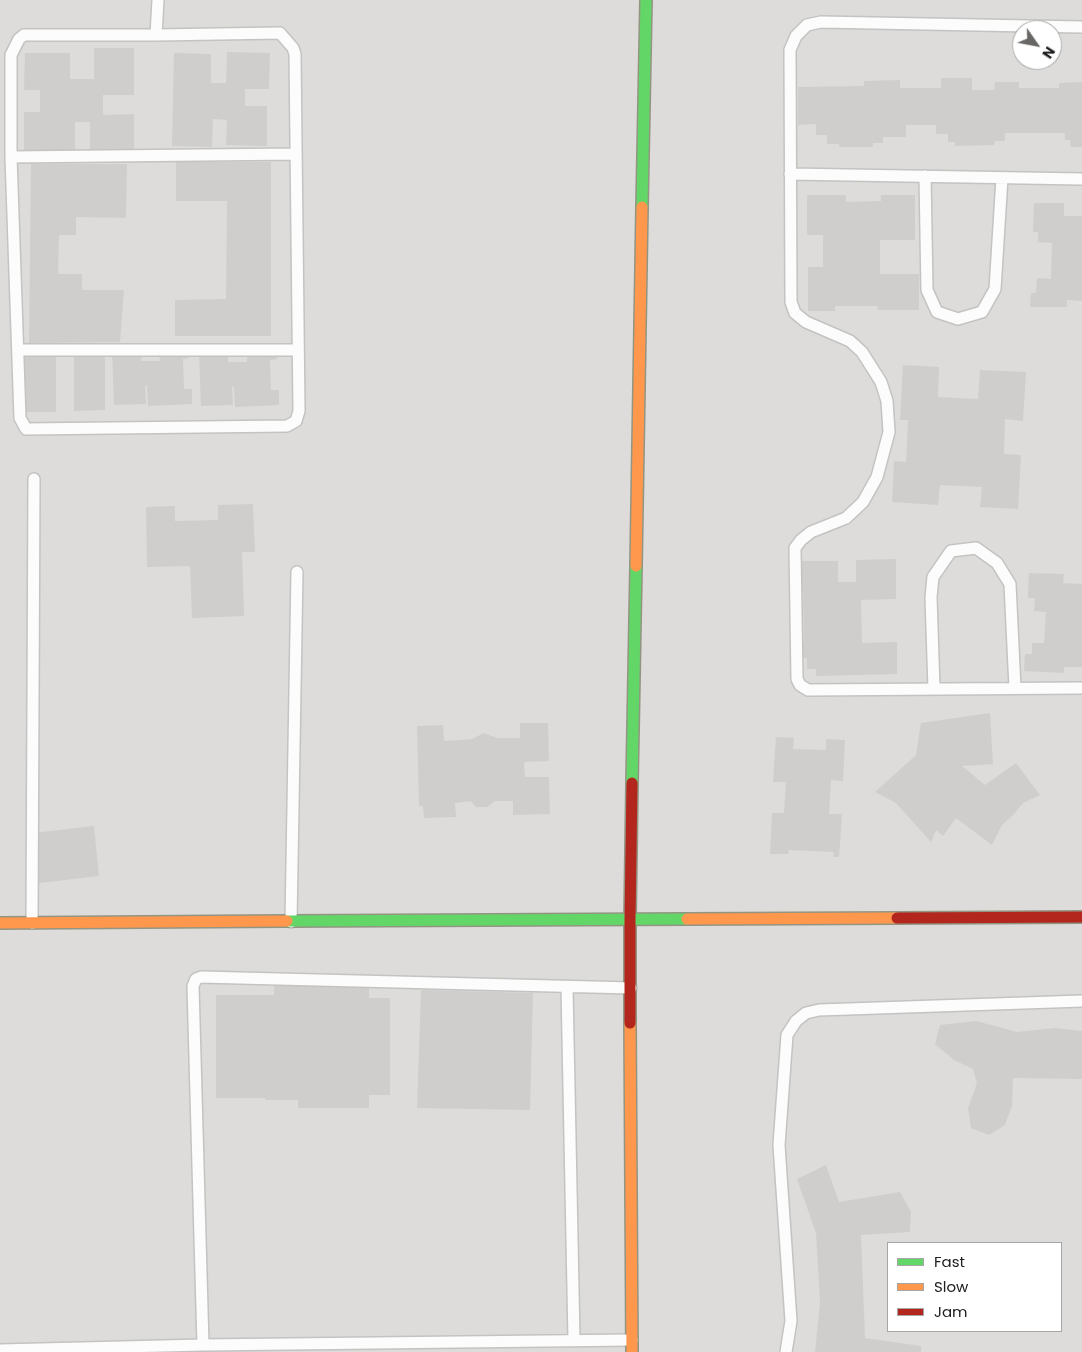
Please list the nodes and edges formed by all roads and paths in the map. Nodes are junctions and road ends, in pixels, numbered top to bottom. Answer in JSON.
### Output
{"nodes":[{"id":1,"x":158,"y":0,"type":"edge"},
{"id":2,"x":646,"y":0,"type":"edge"},
{"id":3,"x":1082,"y":27,"type":"edge"},
{"id":4,"x":156,"y":36,"type":"junction"},
{"id":5,"x":296,"y":154,"type":"junction"},
{"id":6,"x":11,"y":158,"type":"junction"},
{"id":7,"x":790,"y":174,"type":"junction"},
{"id":8,"x":925,"y":176,"type":"junction"},
{"id":9,"x":1002,"y":178,"type":"junction"},
{"id":10,"x":1082,"y":179,"type":"edge"},
{"id":11,"x":18,"y":350,"type":"junction"},
{"id":12,"x":298,"y":350,"type":"junction"},
{"id":13,"x":34,"y":479,"type":"dead end"},
{"id":14,"x":297,"y":572,"type":"dead end"},
{"id":15,"x":1015,"y":688,"type":"junction"},
{"id":16,"x":1082,"y":688,"type":"edge"},
{"id":17,"x":934,"y":689,"type":"junction"},
{"id":18,"x":1082,"y":917,"type":"edge"},
{"id":19,"x":630,"y":920,"type":"junction"},
{"id":20,"x":291,"y":922,"type":"junction"},
{"id":21,"x":0,"y":923,"type":"edge"},
{"id":22,"x":32,"y":923,"type":"junction"},
{"id":23,"x":567,"y":987,"type":"junction"},
{"id":24,"x":631,"y":988,"type":"junction"},
{"id":25,"x":1082,"y":1001,"type":"edge"},
{"id":26,"x":574,"y":1340,"type":"junction"},
{"id":27,"x":632,"y":1340,"type":"junction"},
{"id":28,"x":203,"y":1345,"type":"junction"},
{"id":29,"x":0,"y":1350,"type":"edge"},
{"id":30,"x":632,"y":1352,"type":"edge"},
{"id":31,"x":786,"y":1352,"type":"edge"}],
"edges":[{"from":1,"to":4,"type":"lane"},
{"from":2,"to":19,"type":"street"},
{"from":3,"to":7,"type":"lane"},
{"from":4,"to":5,"type":"lane"},
{"from":4,"to":6,"type":"lane"},
{"from":5,"to":6,"type":"lane"},
{"from":5,"to":12,"type":"lane"},
{"from":6,"to":11,"type":"lane"},
{"from":7,"to":8,"type":"lane"},
{"from":7,"to":17,"type":"lane"},
{"from":8,"to":9,"type":"lane"},
{"from":8,"to":9,"type":"lane"},
{"from":9,"to":10,"type":"lane"},
{"from":11,"to":12,"type":"lane"},
{"from":11,"to":12,"type":"lane"},
{"from":13,"to":22,"type":"lane"},
{"from":14,"to":20,"type":"lane"},
{"from":15,"to":16,"type":"lane"},
{"from":15,"to":17,"type":"lane"},
{"from":15,"to":17,"type":"lane"},
{"from":18,"to":19,"type":"street"},
{"from":19,"to":20,"type":"street"},
{"from":19,"to":24,"type":"street"},
{"from":20,"to":22,"type":"street"},
{"from":21,"to":22,"type":"street"},
{"from":23,"to":24,"type":"lane"},
{"from":23,"to":26,"type":"lane"},
{"from":23,"to":28,"type":"lane"},
{"from":24,"to":27,"type":"street"},
{"from":25,"to":31,"type":"lane"},
{"from":26,"to":27,"type":"lane"},
{"from":26,"to":28,"type":"lane"},
{"from":27,"to":30,"type":"street"},
{"from":28,"to":29,"type":"lane"}]}
